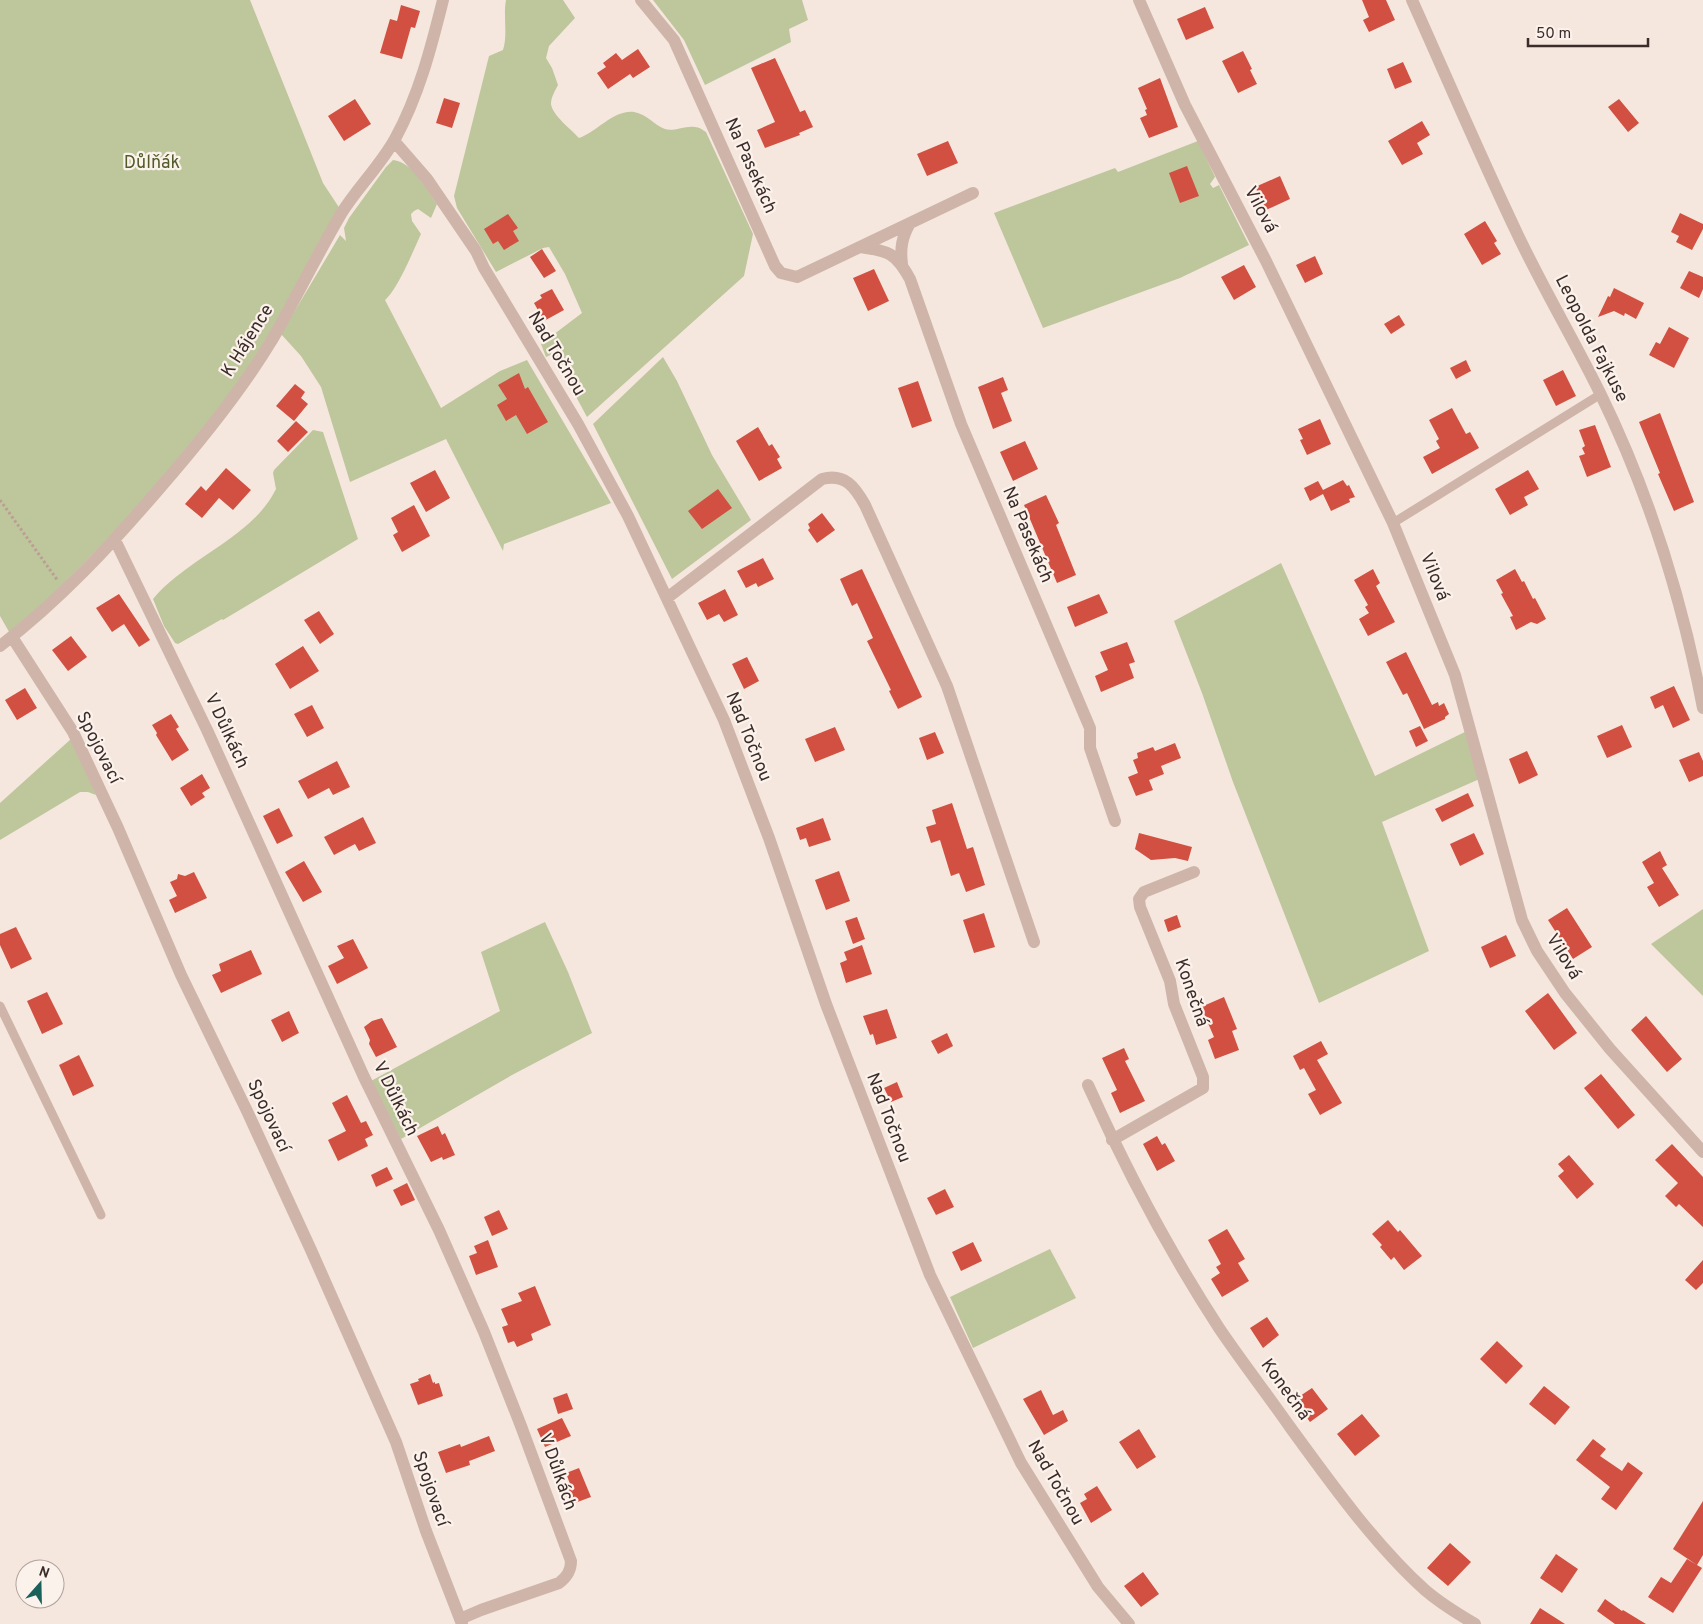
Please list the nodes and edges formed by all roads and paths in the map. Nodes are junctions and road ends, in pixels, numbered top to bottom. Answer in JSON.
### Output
{"nodes":[{"id":1,"x":443,"y":0,"type":"edge"},
{"id":2,"x":641,"y":0,"type":"edge"},
{"id":3,"x":1139,"y":0,"type":"edge"},
{"id":4,"x":1412,"y":0,"type":"edge"},
{"id":5,"x":394,"y":141,"type":"junction"},
{"id":6,"x":973,"y":193,"type":"dead end"},
{"id":7,"x":910,"y":224,"type":"junction"},
{"id":8,"x":860,"y":247,"type":"junction"},
{"id":9,"x":902,"y":264,"type":"junction"},
{"id":10,"x":1600,"y":394,"type":"junction"},
{"id":11,"x":0,"y":500,"type":"edge"},
{"id":12,"x":1393,"y":523,"type":"junction"},
{"id":13,"x":115,"y":540,"type":"junction"},
{"id":14,"x":64,"y":590,"type":"junction"},
{"id":15,"x":667,"y":598,"type":"junction"},
{"id":16,"x":12,"y":637,"type":"junction"},
{"id":17,"x":0,"y":646,"type":"edge"},
{"id":18,"x":1703,"y":708,"type":"edge"},
{"id":19,"x":1115,"y":821,"type":"dead end"},
{"id":20,"x":1194,"y":872,"type":"dead end"},
{"id":21,"x":1034,"y":942,"type":"dead end"},
{"id":22,"x":0,"y":1006,"type":"edge"},
{"id":23,"x":1088,"y":1085,"type":"dead end"},
{"id":24,"x":1112,"y":1140,"type":"junction"},
{"id":25,"x":1703,"y":1152,"type":"edge"},
{"id":26,"x":101,"y":1215,"type":"dead end"},
{"id":27,"x":461,"y":1622,"type":"edge"},
{"id":28,"x":1129,"y":1624,"type":"edge"},
{"id":29,"x":1475,"y":1624,"type":"edge"}],
"edges":[{"from":1,"to":5,"type":"street","name":"K Hájence"},
{"from":2,"to":8,"type":"street","name":"Na Pasekách"},
{"from":3,"to":12,"type":"street","name":"Vilová"},
{"from":4,"to":10,"type":"street","name":"Leopolda Fajkuse"},
{"from":5,"to":13,"type":"street","name":"K Hájence"},
{"from":5,"to":15,"type":"street","name":"Nad Točnou"},
{"from":6,"to":7,"type":"street","name":"Na Pasekách"},
{"from":7,"to":8,"type":"street","name":"Na Pasekách"},
{"from":7,"to":9,"type":"street","name":"Na Pasekách"},
{"from":8,"to":9,"type":"street"},
{"from":9,"to":19,"type":"street","name":"Na Pasekách"},
{"from":10,"to":12,"type":"lane"},
{"from":10,"to":18,"type":"street","name":"Leopolda Fajkuse"},
{"from":11,"to":14,"type":"path"},
{"from":12,"to":25,"type":"street","name":"Vilová"},
{"from":13,"to":14,"type":"street","name":"K Hájence"},
{"from":13,"to":27,"type":"street","name":"V Důlkách"},
{"from":14,"to":16,"type":"street","name":"K Hájence"},
{"from":15,"to":21,"type":"street"},
{"from":15,"to":28,"type":"street","name":"Nad Točnou"},
{"from":16,"to":17,"type":"street","name":"K Hájence"},
{"from":16,"to":27,"type":"street","name":"Spojovací"},
{"from":20,"to":24,"type":"street","name":"Konečná"},
{"from":22,"to":26,"type":"lane"},
{"from":23,"to":24,"type":"street","name":"Konečná"},
{"from":24,"to":29,"type":"street","name":"Konečná"}]}
